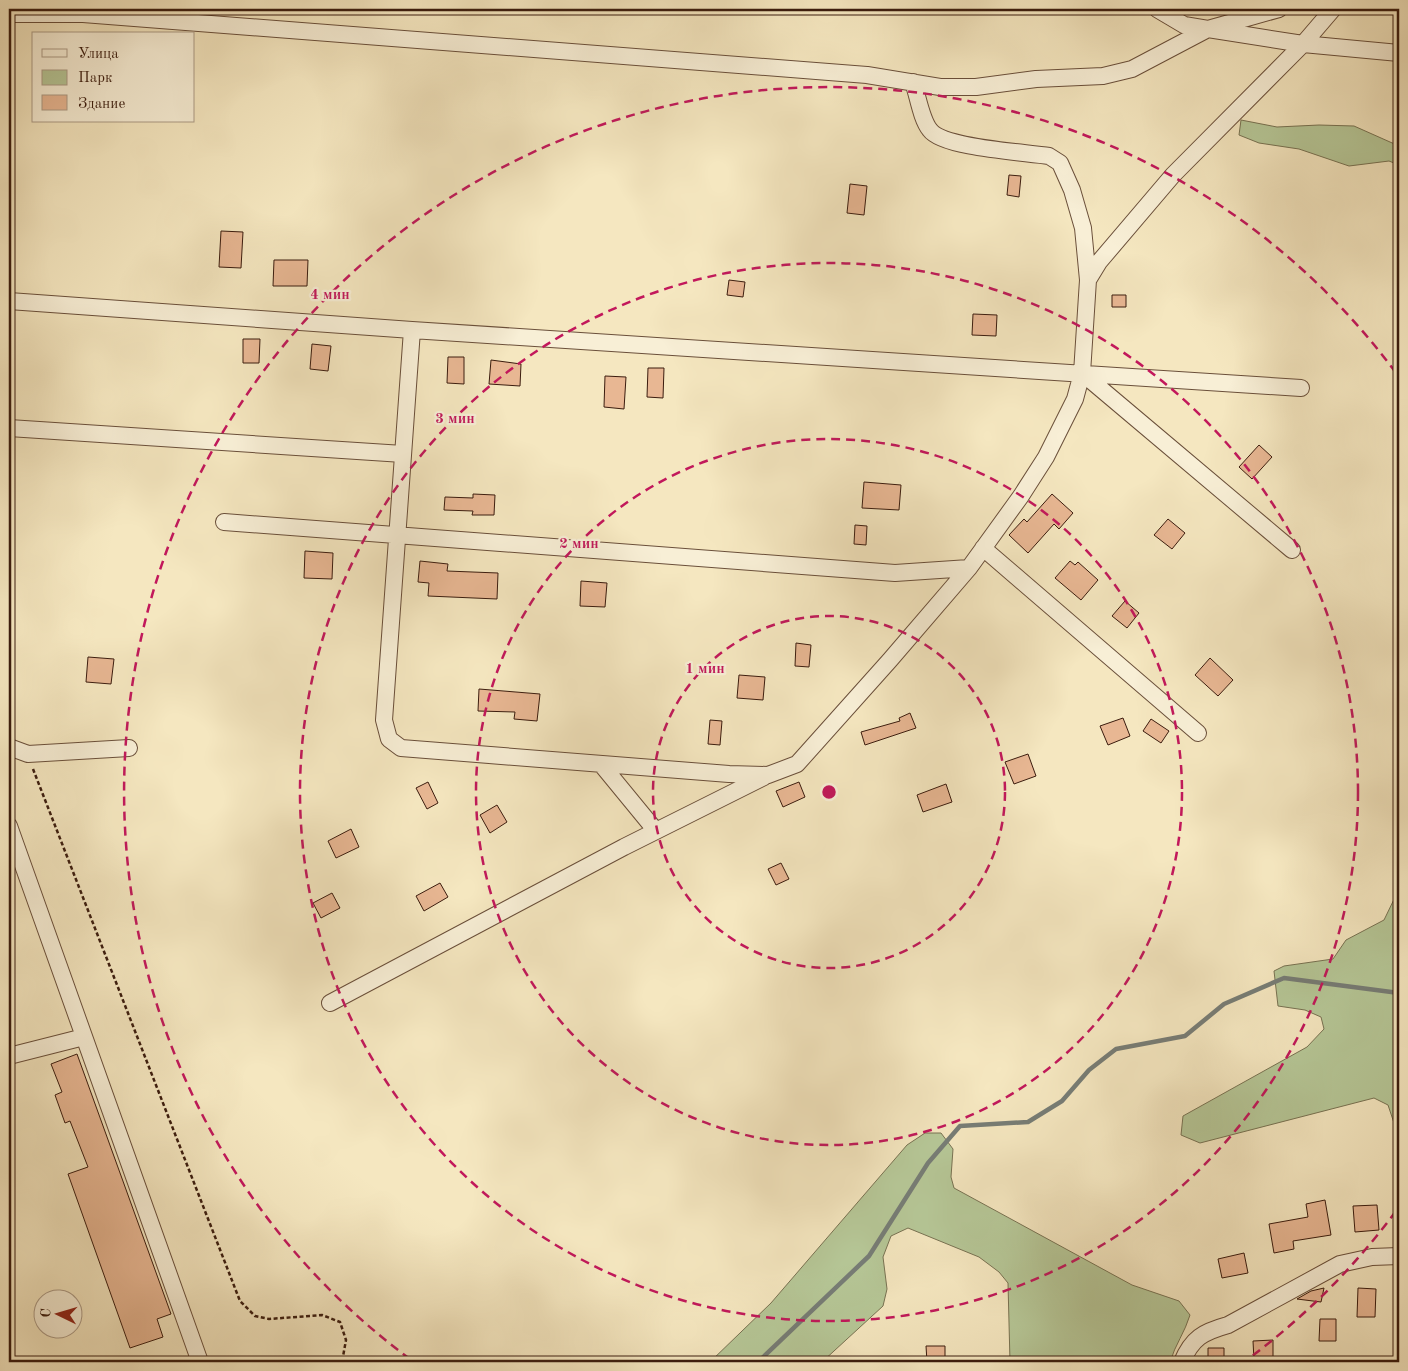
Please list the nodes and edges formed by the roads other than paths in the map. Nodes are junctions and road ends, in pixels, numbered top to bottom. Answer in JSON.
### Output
{"nodes":[{"id":1,"x":1157,"y":9,"type":"edge"},
{"id":2,"x":1279,"y":9,"type":"edge"},
{"id":3,"x":1333,"y":9,"type":"edge"},
{"id":4,"x":9,"y":14,"type":"edge"},
{"id":5,"x":1208,"y":29,"type":"junction"},
{"id":6,"x":1303,"y":44,"type":"junction"},
{"id":7,"x":1399,"y":52,"type":"edge"},
{"id":8,"x":913,"y":82,"type":"junction"},
{"id":9,"x":1088,"y":280,"type":"junction"},
{"id":10,"x":9,"y":301,"type":"edge"},
{"id":11,"x":412,"y":330,"type":"junction"},
{"id":12,"x":1082,"y":374,"type":"junction"},
{"id":13,"x":1301,"y":388,"type":"dead end"},
{"id":14,"x":9,"y":428,"type":"edge"},
{"id":15,"x":404,"y":454,"type":"junction"},
{"id":16,"x":224,"y":522,"type":"dead end"},
{"id":17,"x":397,"y":536,"type":"junction"},
{"id":18,"x":983,"y":548,"type":"junction"},
{"id":19,"x":1292,"y":550,"type":"dead end"},
{"id":20,"x":969,"y":568,"type":"junction"},
{"id":21,"x":1198,"y":733,"type":"dead end"},
{"id":22,"x":9,"y":747,"type":"edge"},
{"id":23,"x":129,"y":748,"type":"dead end"},
{"id":24,"x":601,"y":764,"type":"junction"},
{"id":25,"x":768,"y":774,"type":"junction"},
{"id":26,"x":9,"y":826,"type":"edge"},
{"id":27,"x":656,"y":831,"type":"junction"},
{"id":28,"x":330,"y":1003,"type":"dead end"},
{"id":29,"x":84,"y":1037,"type":"junction"},
{"id":30,"x":9,"y":1056,"type":"edge"},
{"id":31,"x":1399,"y":1256,"type":"edge"},
{"id":32,"x":200,"y":1362,"type":"edge"},
{"id":33,"x":1182,"y":1362,"type":"edge"}],
"edges":[{"from":1,"to":5,"type":"street"},
{"from":2,"to":5,"type":"street"},
{"from":3,"to":6,"type":"street"},
{"from":4,"to":8,"type":"street"},
{"from":5,"to":6,"type":"street"},
{"from":5,"to":8,"type":"street"},
{"from":6,"to":7,"type":"street"},
{"from":6,"to":9,"type":"street"},
{"from":8,"to":9,"type":"street"},
{"from":9,"to":12,"type":"street"},
{"from":10,"to":11,"type":"street"},
{"from":11,"to":12,"type":"street"},
{"from":11,"to":15,"type":"street"},
{"from":12,"to":13,"type":"street"},
{"from":12,"to":18,"type":"street"},
{"from":12,"to":19,"type":"street"},
{"from":14,"to":15,"type":"street"},
{"from":15,"to":17,"type":"street"},
{"from":16,"to":17,"type":"street"},
{"from":17,"to":20,"type":"street"},
{"from":17,"to":24,"type":"street"},
{"from":18,"to":20,"type":"street"},
{"from":18,"to":21,"type":"street"},
{"from":20,"to":25,"type":"street"},
{"from":22,"to":23,"type":"street"},
{"from":24,"to":25,"type":"street"},
{"from":24,"to":27,"type":"street"},
{"from":25,"to":27,"type":"street"},
{"from":26,"to":29,"type":"street"},
{"from":27,"to":28,"type":"street"},
{"from":29,"to":30,"type":"street"},
{"from":29,"to":32,"type":"street"},
{"from":31,"to":33,"type":"street"}]}
